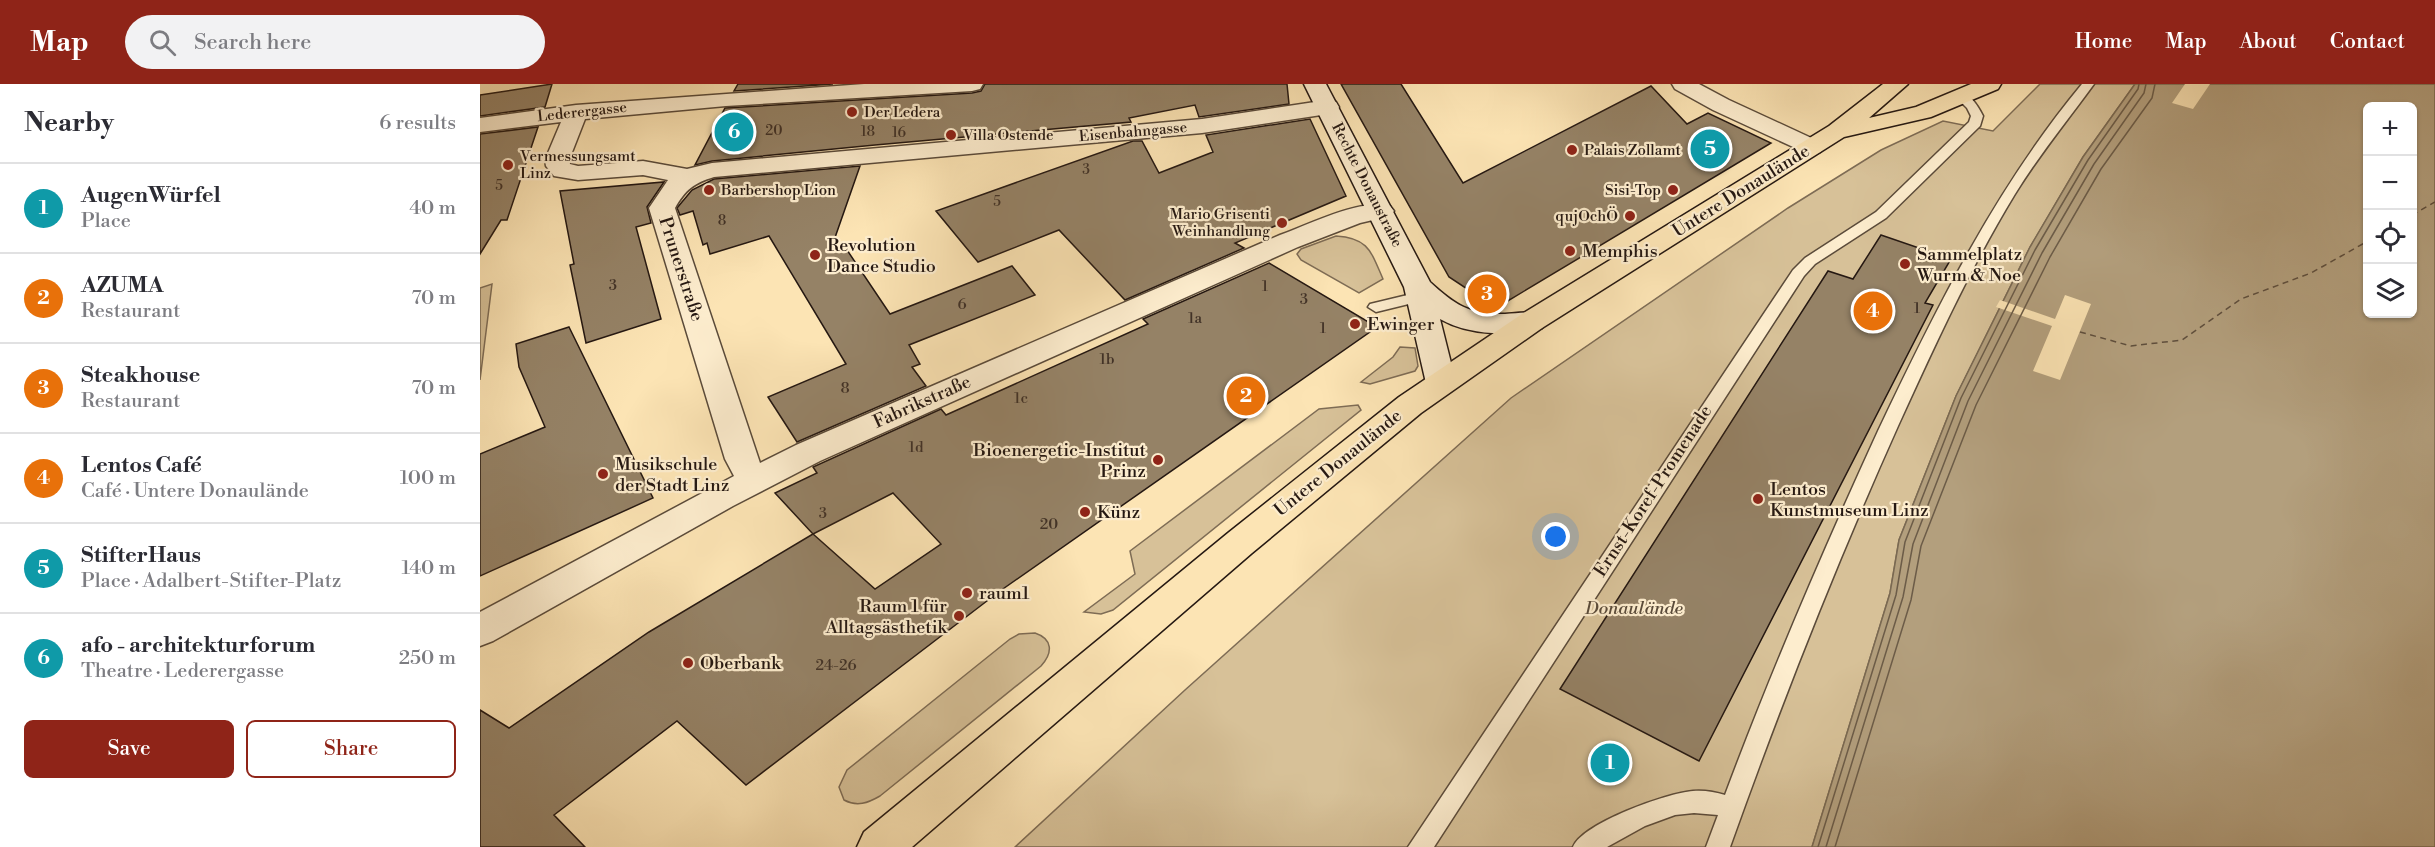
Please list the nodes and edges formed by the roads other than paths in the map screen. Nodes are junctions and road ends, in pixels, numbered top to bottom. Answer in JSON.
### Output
{"nodes":[{"id":1,"x":972,"y":84,"type":"edge"},
{"id":2,"x":1315,"y":84,"type":"edge"},
{"id":3,"x":1683,"y":84,"type":"edge"},
{"id":4,"x":1897,"y":84,"type":"edge"},
{"id":5,"x":1990,"y":84,"type":"edge"},
{"id":6,"x":2088,"y":84,"type":"edge"},
{"id":7,"x":1960,"y":94,"type":"junction"},
{"id":8,"x":1878,"y":99,"type":"junction"},
{"id":9,"x":1328,"y":107,"type":"junction"},
{"id":10,"x":576,"y":112,"type":"junction"},
{"id":11,"x":480,"y":125,"type":"edge"},
{"id":12,"x":1837,"y":131,"type":"junction"},
{"id":13,"x":1812,"y":147,"type":"junction"},
{"id":14,"x":688,"y":177,"type":"junction"},
{"id":15,"x":1381,"y":212,"type":"junction"},
{"id":16,"x":1419,"y":292,"type":"junction"},
{"id":17,"x":1376,"y":307,"type":"dead end"},
{"id":18,"x":1532,"y":321,"type":"junction"},
{"id":19,"x":1441,"y":383,"type":"junction"},
{"id":20,"x":753,"y":481,"type":"junction"},
{"id":21,"x":480,"y":630,"type":"edge"},
{"id":22,"x":1732,"y":807,"type":"junction"},
{"id":23,"x":879,"y":847,"type":"edge"},
{"id":24,"x":1420,"y":847,"type":"edge"},
{"id":25,"x":1585,"y":847,"type":"edge"},
{"id":26,"x":1718,"y":847,"type":"edge"}],
"edges":[{"from":1,"to":10,"type":"street","name":"Lederergasse"},
{"from":2,"to":9,"type":"street","name":"Rechte Donaustraße"},
{"from":3,"to":13,"type":"street"},
{"from":4,"to":8,"type":"main road","name":"Untere Donaulände"},
{"from":5,"to":7,"type":"main road","name":"Untere Donaulände"},
{"from":6,"to":22,"type":"lane"},
{"from":7,"to":8,"type":"main road"},
{"from":7,"to":12,"type":"main road","name":"Untere Donaulände"},
{"from":7,"to":24,"type":"lane","name":"Ernst-Koref-Promenade"},
{"from":8,"to":12,"type":"main road","name":"Untere Donaulände"},
{"from":9,"to":14,"type":"street","name":"Eisenbahngasse"},
{"from":9,"to":15,"type":"street","name":"Rechte Donaustraße"},
{"from":10,"to":11,"type":"street","name":"Lederergasse"},
{"from":10,"to":14,"type":"street"},
{"from":12,"to":13,"type":"main road","name":"Untere Donaulände"},
{"from":13,"to":18,"type":"main road","name":"Untere Donaulände"},
{"from":14,"to":20,"type":"street","name":"Prunerstraße"},
{"from":15,"to":16,"type":"street","name":"Rechte Donaustraße"},
{"from":15,"to":20,"type":"street","name":"Fabrikstraße"},
{"from":16,"to":17,"type":"lane"},
{"from":16,"to":18,"type":"street","name":"Rechte Donaustraße"},
{"from":16,"to":19,"type":"street","name":"Rechte Donaustraße"},
{"from":18,"to":19,"type":"main road","name":"Untere Donaulände"},
{"from":19,"to":23,"type":"main road","name":"Untere Donaulände"},
{"from":20,"to":21,"type":"street","name":"Fabrikstraße"},
{"from":22,"to":25,"type":"lane"},
{"from":22,"to":26,"type":"lane"}]}
